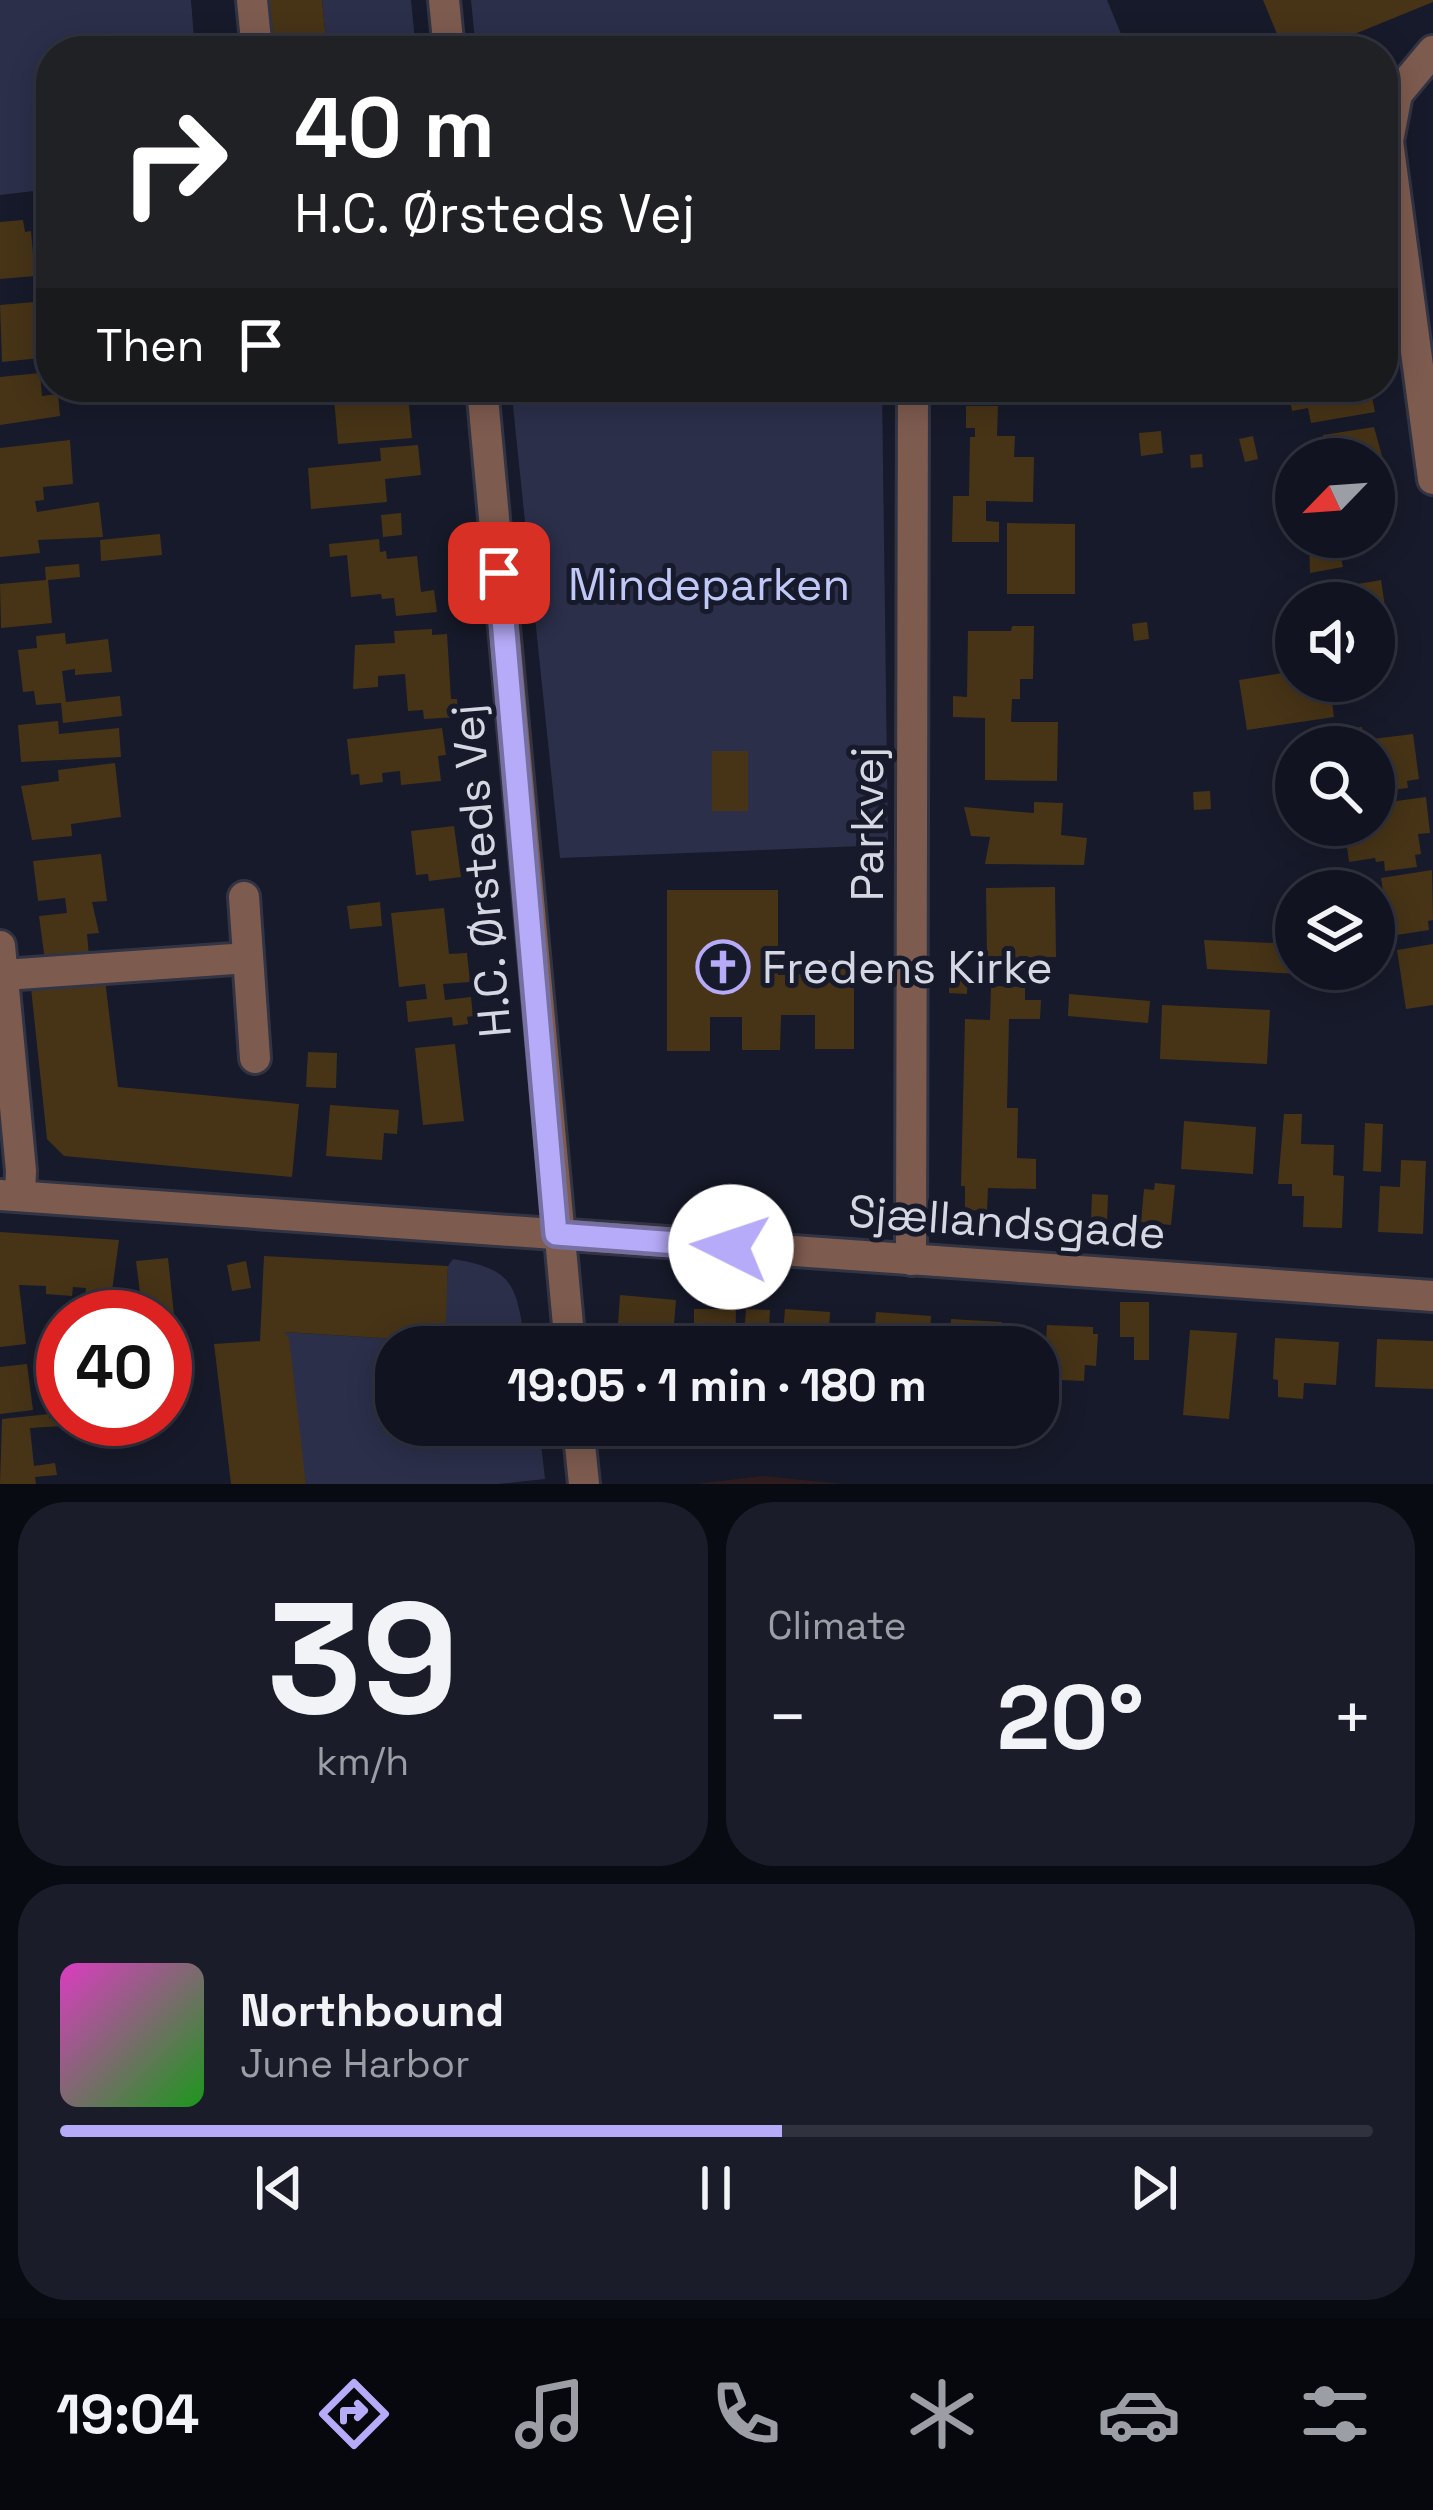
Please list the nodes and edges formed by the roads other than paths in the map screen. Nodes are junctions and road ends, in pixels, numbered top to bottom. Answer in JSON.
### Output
{"nodes":[{"id":1,"x":252,"y":0,"type":"edge"},
{"id":2,"x":444,"y":0,"type":"edge"},
{"id":3,"x":256,"y":36,"type":"edge"},
{"id":4,"x":448,"y":36,"type":"edge"},
{"id":5,"x":1433,"y":51,"type":"edge"},
{"id":6,"x":1398,"y":83,"type":"edge"},
{"id":7,"x":1398,"y":216,"type":"edge"},
{"id":8,"x":483,"y":402,"type":"edge"},
{"id":9,"x":913,"y":402,"type":"edge"},
{"id":10,"x":1433,"y":479,"type":"edge"},
{"id":11,"x":244,"y":897,"type":"dead end"},
{"id":12,"x":248,"y":958,"type":"junction"},
{"id":13,"x":2,"y":961,"type":"edge"},
{"id":14,"x":255,"y":1058,"type":"dead end"},
{"id":15,"x":10,"y":1196,"type":"edge"},
{"id":16,"x":556,"y":1234,"type":"junction"},
{"id":17,"x":911,"y":1260,"type":"junction"},
{"id":18,"x":1433,"y":1296,"type":"edge"},
{"id":19,"x":567,"y":1326,"type":"edge"},
{"id":20,"x":580,"y":1446,"type":"edge"},
{"id":21,"x":584,"y":1484,"type":"edge"}],
"edges":[{"from":1,"to":3,"type":"street"},
{"from":2,"to":4,"type":"street"},
{"from":5,"to":6,"type":"street"},
{"from":7,"to":10,"type":"street"},
{"from":8,"to":16,"type":"street","name":"H.C. Ørsteds Vej"},
{"from":9,"to":17,"type":"street","name":"Parkvej"},
{"from":11,"to":12,"type":"street"},
{"from":12,"to":13,"type":"street"},
{"from":12,"to":14,"type":"street"},
{"from":13,"to":15,"type":"street"},
{"from":15,"to":16,"type":"street","name":"Sjællandsgade"},
{"from":16,"to":17,"type":"street","name":"Sjællandsgade"},
{"from":16,"to":19,"type":"street","name":"H.C. Ørsteds Vej"},
{"from":17,"to":18,"type":"street","name":"Sjællandsgade"},
{"from":20,"to":21,"type":"street"}]}
